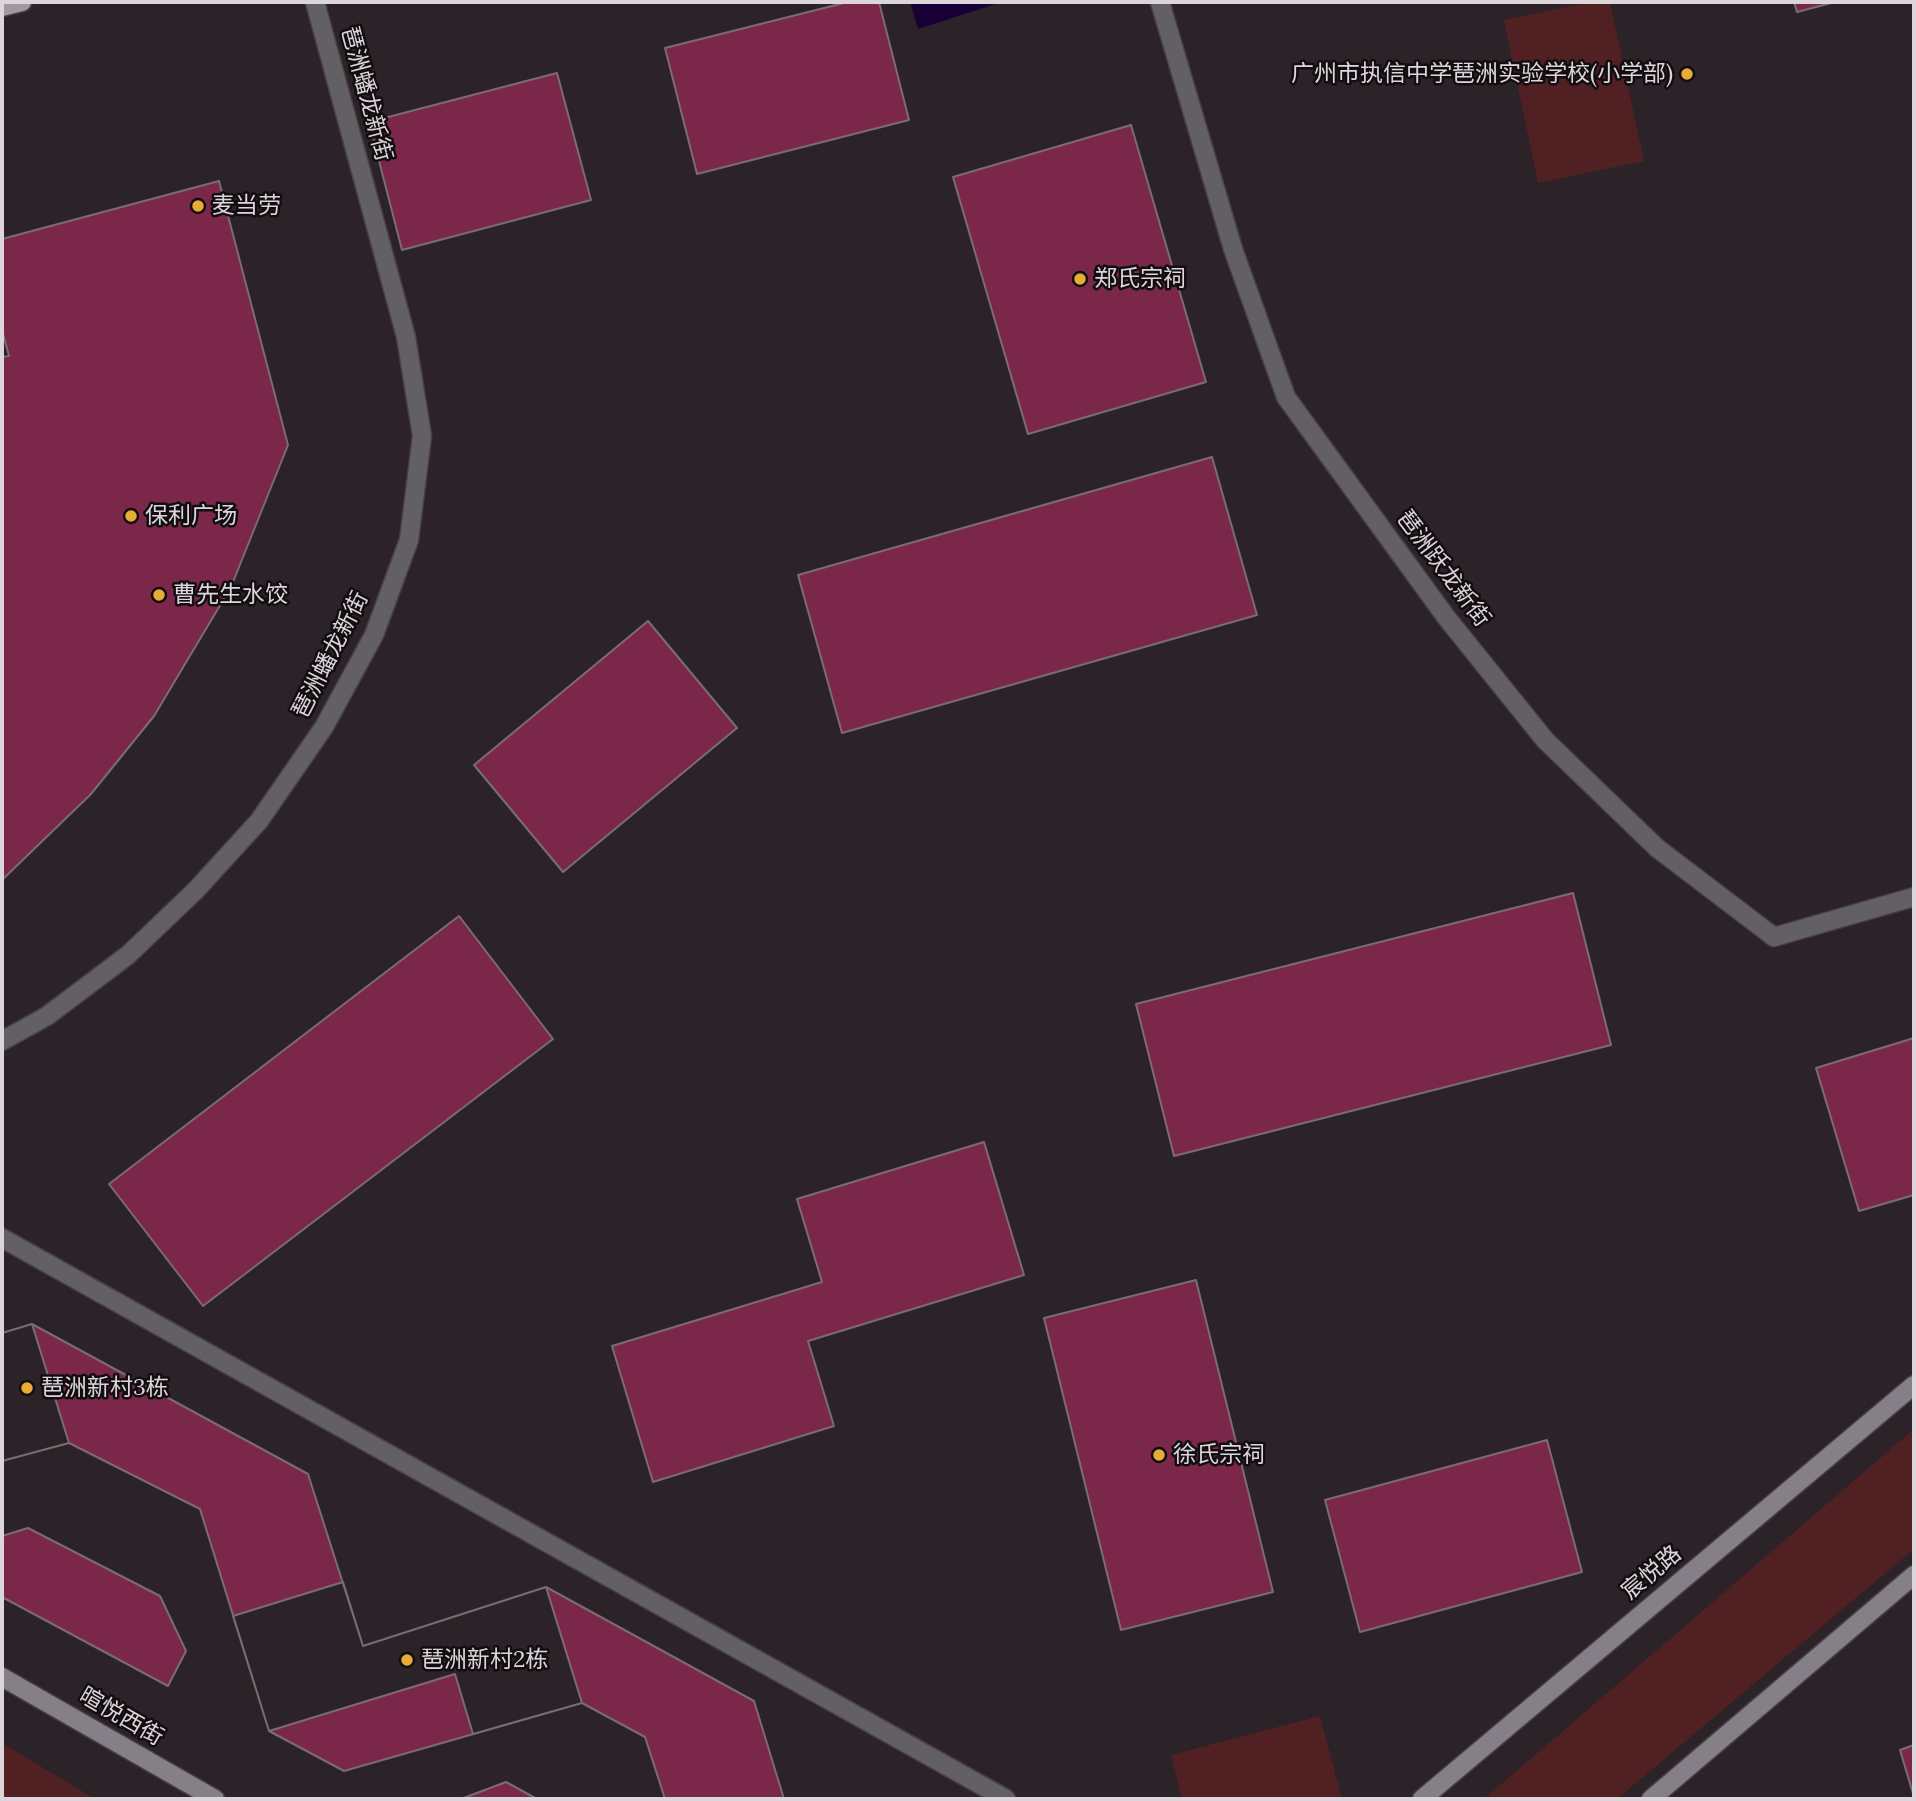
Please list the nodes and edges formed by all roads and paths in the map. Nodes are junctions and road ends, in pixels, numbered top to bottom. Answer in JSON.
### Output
{"nodes":[{"id":1,"x":22,"y":2,"type":"edge"},
{"id":2,"x":315,"y":2,"type":"edge"},
{"id":3,"x":1160,"y":2,"type":"edge"},
{"id":4,"x":2,"y":7,"type":"edge"},
{"id":5,"x":1914,"y":897,"type":"edge"},
{"id":6,"x":2,"y":1041,"type":"edge"},
{"id":7,"x":2,"y":1238,"type":"edge"},
{"id":8,"x":1914,"y":1385,"type":"edge"},
{"id":9,"x":1914,"y":1575,"type":"edge"},
{"id":10,"x":2,"y":1677,"type":"edge"},
{"id":11,"x":215,"y":1799,"type":"edge"},
{"id":12,"x":1006,"y":1799,"type":"edge"},
{"id":13,"x":1422,"y":1799,"type":"edge"},
{"id":14,"x":1651,"y":1799,"type":"edge"}],
"edges":[{"from":1,"to":4,"type":"main road"},
{"from":2,"to":6,"type":"street","name":"琶洲蟠龙新街"},
{"from":3,"to":5,"type":"street","name":"琶洲跃龙新街"},
{"from":7,"to":12,"type":"street"},
{"from":8,"to":13,"type":"street","name":"宸悦路"},
{"from":9,"to":14,"type":"street"},
{"from":10,"to":11,"type":"street","name":"暄悦西街"}]}
